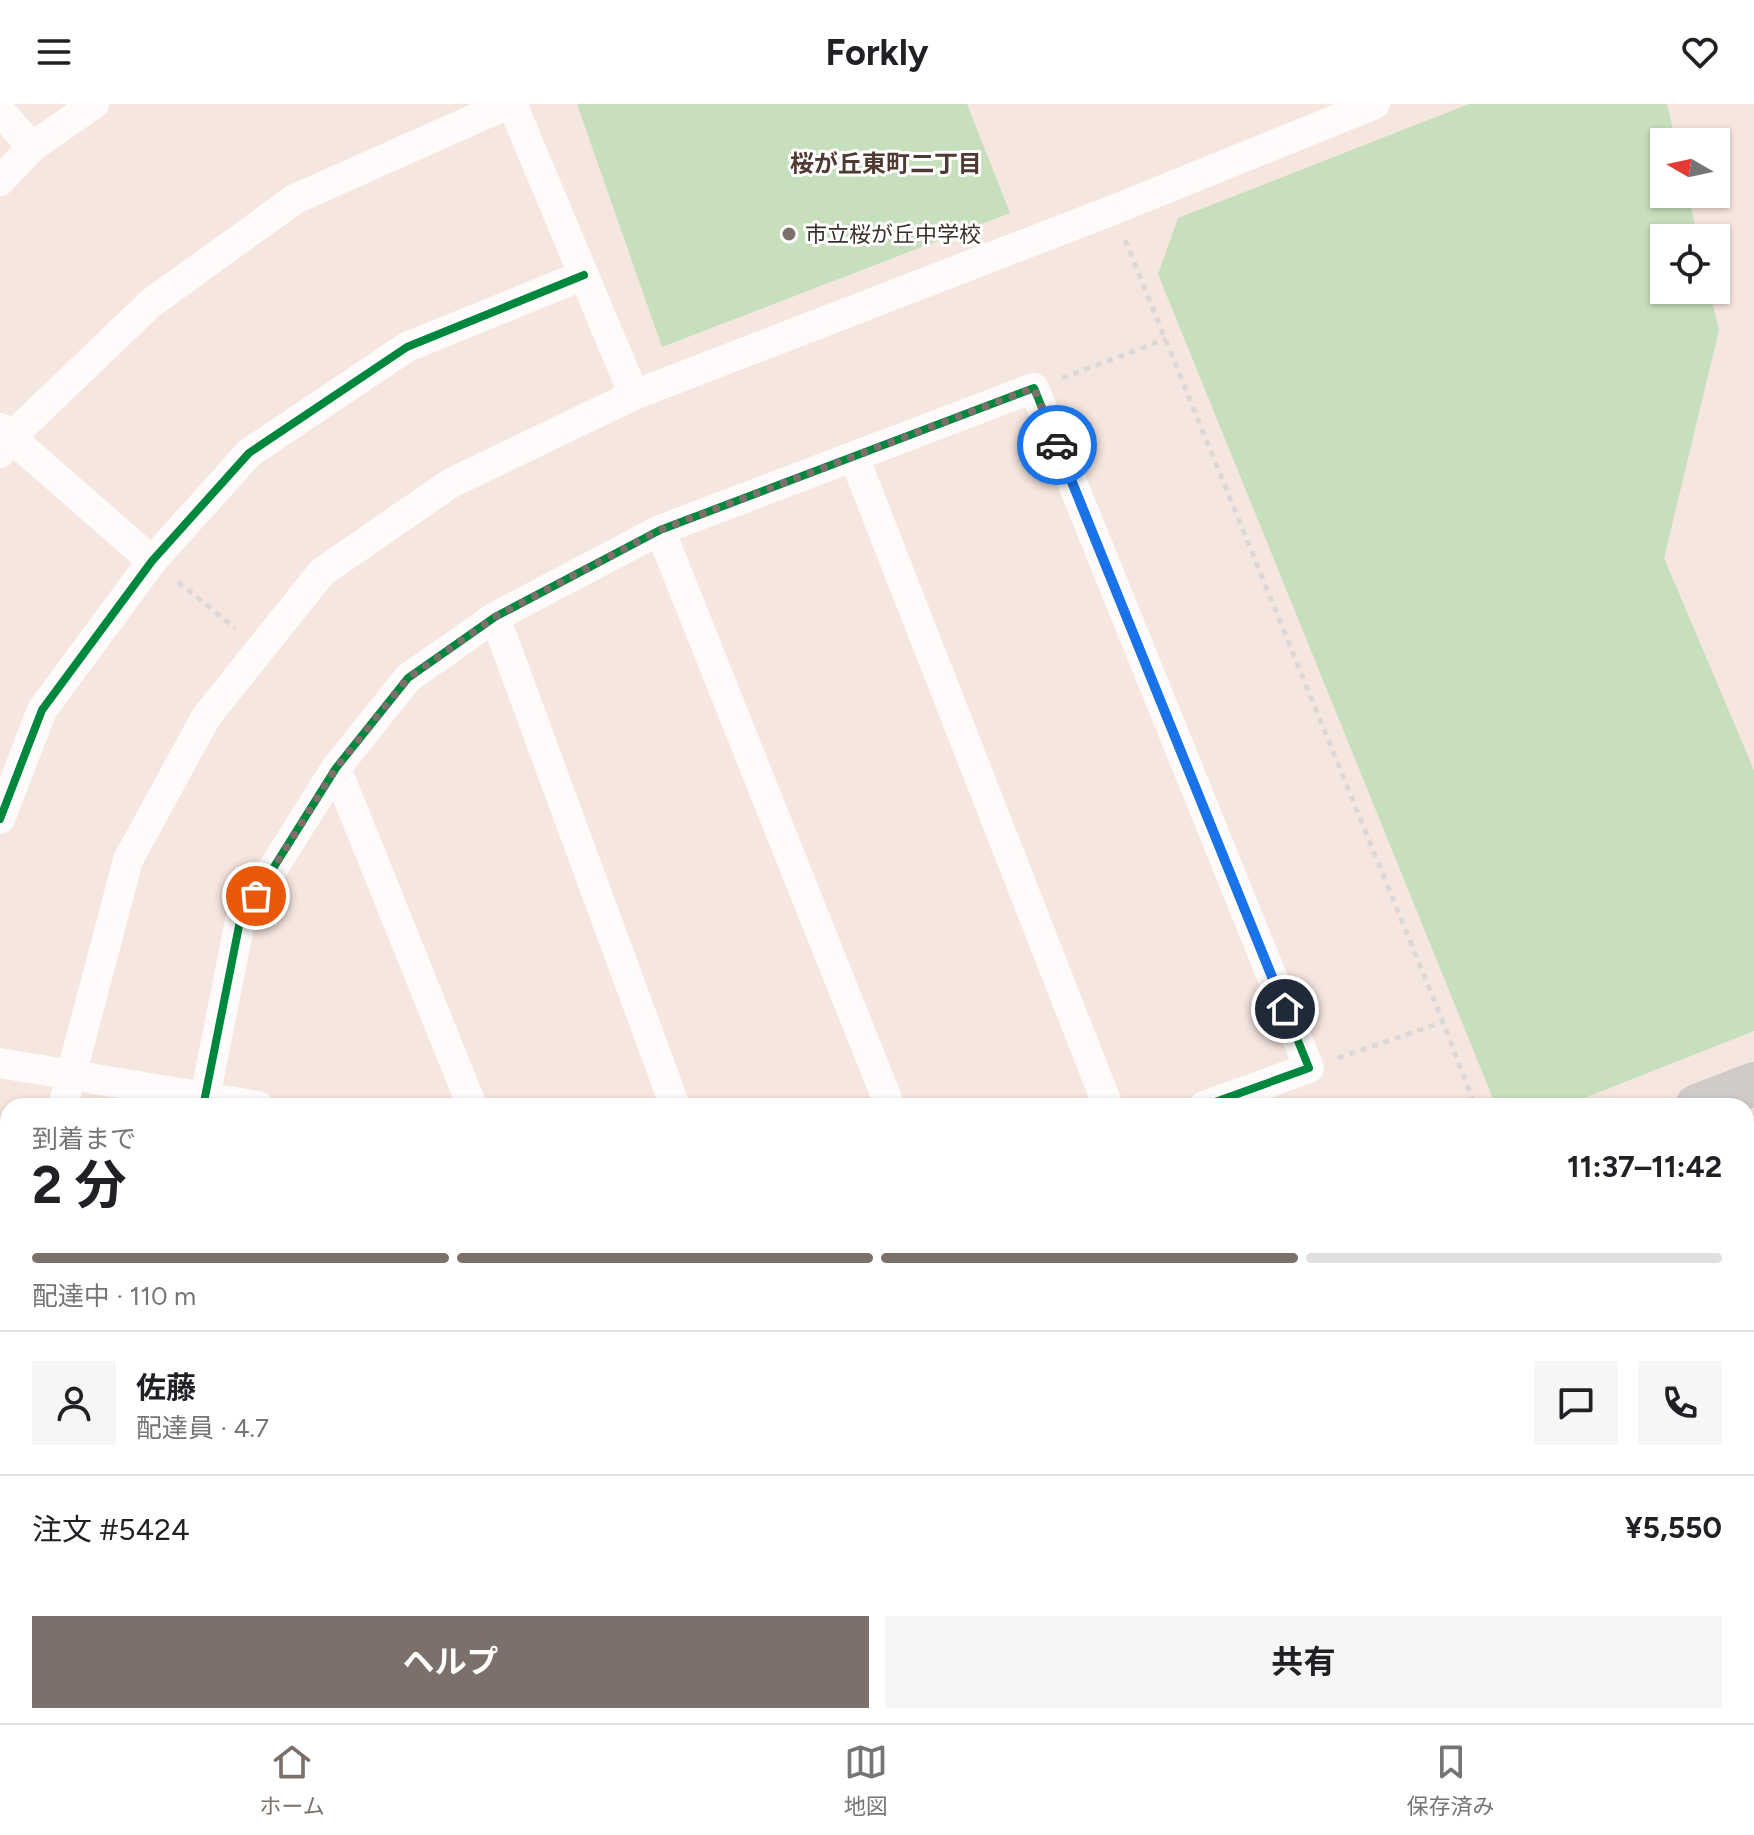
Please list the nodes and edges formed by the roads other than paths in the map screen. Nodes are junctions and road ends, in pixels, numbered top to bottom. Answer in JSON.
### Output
{"nodes":[{"id":1,"x":94,"y":104,"type":"edge"},
{"id":2,"x":510,"y":104,"type":"edge"},
{"id":3,"x":1375,"y":104,"type":"edge"},
{"id":4,"x":0,"y":111,"type":"edge"},
{"id":5,"x":32,"y":147,"type":"junction"},
{"id":6,"x":0,"y":181,"type":"edge"},
{"id":7,"x":584,"y":275,"type":"junction"},
{"id":8,"x":634,"y":395,"type":"junction"},
{"id":9,"x":4,"y":440,"type":"edge"},
{"id":10,"x":854,"y":457,"type":"junction"},
{"id":11,"x":660,"y":530,"type":"junction"},
{"id":12,"x":152,"y":561,"type":"junction"},
{"id":13,"x":495,"y":617,"type":"junction"},
{"id":14,"x":336,"y":768,"type":"junction"},
{"id":15,"x":0,"y":819,"type":"edge"},
{"id":16,"x":0,"y":1063,"type":"edge"},
{"id":17,"x":70,"y":1075,"type":"junction"},
{"id":18,"x":1754,"y":1084,"type":"edge"},
{"id":19,"x":205,"y":1097,"type":"junction"},
{"id":20,"x":65,"y":1098,"type":"edge"},
{"id":21,"x":211,"y":1098,"type":"edge"},
{"id":22,"x":469,"y":1098,"type":"edge"},
{"id":23,"x":672,"y":1098,"type":"edge"},
{"id":24,"x":887,"y":1098,"type":"edge"},
{"id":25,"x":1105,"y":1098,"type":"edge"},
{"id":26,"x":1226,"y":1098,"type":"edge"},
{"id":27,"x":1718,"y":1098,"type":"edge"}],
"edges":[{"from":1,"to":5,"type":"street"},
{"from":2,"to":7,"type":"street"},
{"from":2,"to":9,"type":"street"},
{"from":3,"to":8,"type":"street"},
{"from":4,"to":5,"type":"street"},
{"from":5,"to":6,"type":"street"},
{"from":7,"to":8,"type":"street"},
{"from":7,"to":12,"type":"street"},
{"from":8,"to":17,"type":"street"},
{"from":9,"to":12,"type":"street"},
{"from":10,"to":11,"type":"street"},
{"from":10,"to":25,"type":"street"},
{"from":10,"to":26,"type":"street"},
{"from":11,"to":13,"type":"street"},
{"from":11,"to":24,"type":"street"},
{"from":12,"to":15,"type":"street"},
{"from":13,"to":14,"type":"street"},
{"from":13,"to":23,"type":"street"},
{"from":14,"to":19,"type":"street"},
{"from":14,"to":22,"type":"street"},
{"from":16,"to":17,"type":"street"},
{"from":17,"to":19,"type":"street"},
{"from":17,"to":20,"type":"street"},
{"from":18,"to":27,"type":"street"},
{"from":19,"to":21,"type":"street"}]}
